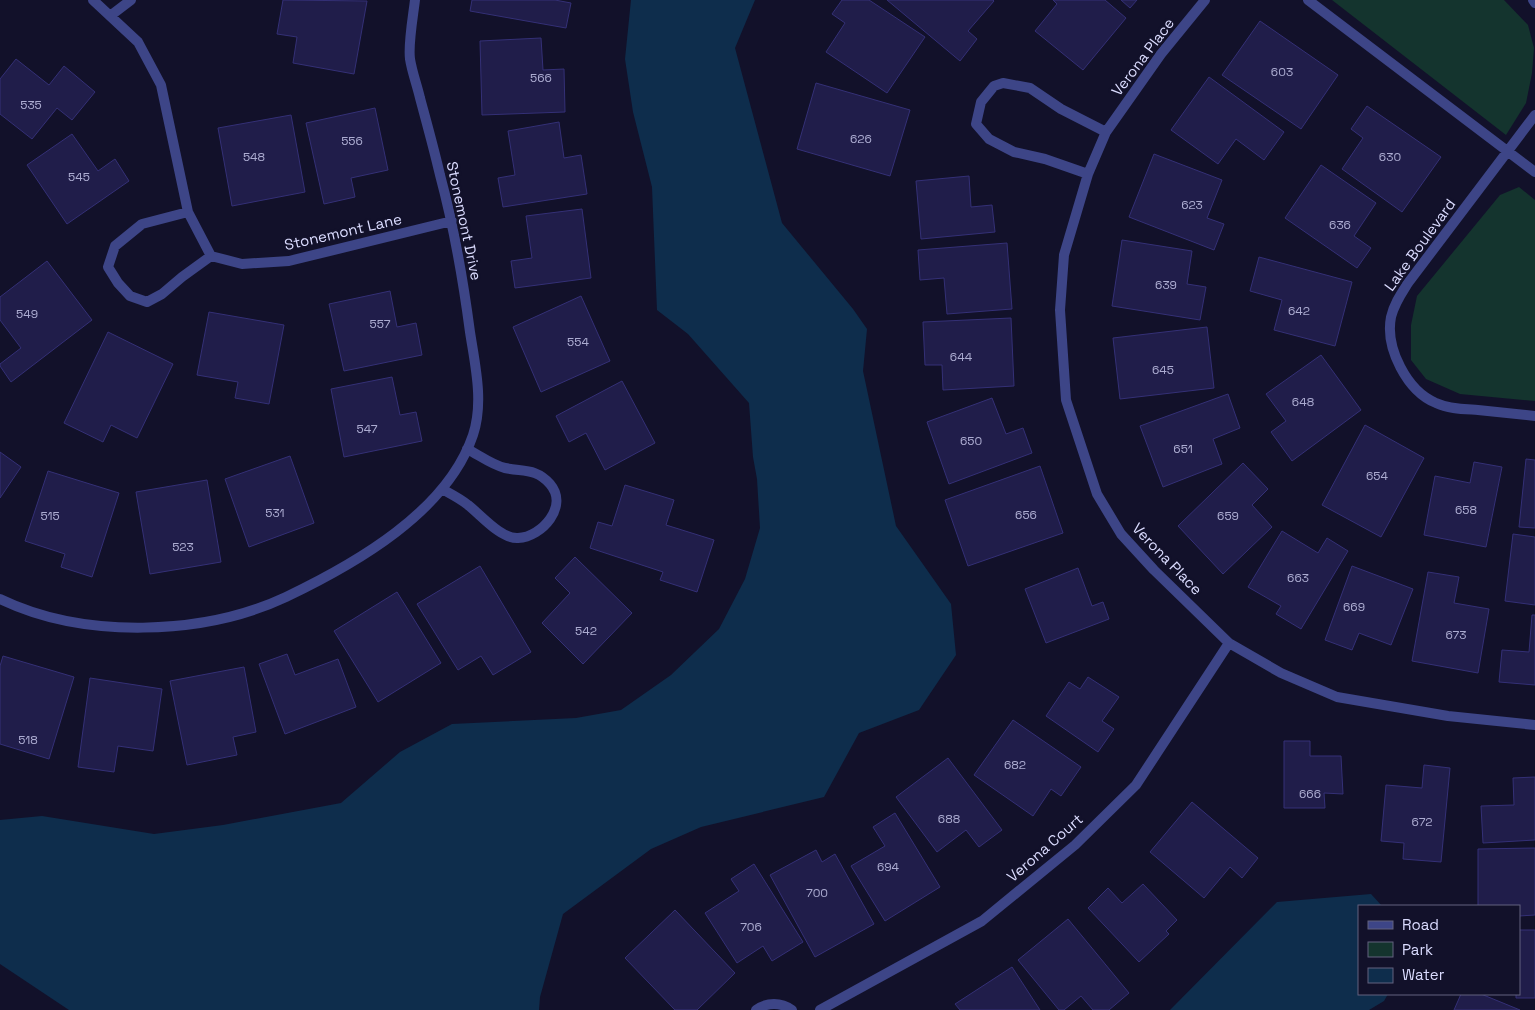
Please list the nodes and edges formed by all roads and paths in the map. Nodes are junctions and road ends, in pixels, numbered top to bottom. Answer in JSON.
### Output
{"nodes":[{"id":1,"x":93,"y":0,"type":"edge"},
{"id":2,"x":131,"y":0,"type":"edge"},
{"id":3,"x":415,"y":0,"type":"edge"},
{"id":4,"x":1205,"y":0,"type":"edge"},
{"id":5,"x":1308,"y":0,"type":"edge"},
{"id":6,"x":110,"y":16,"type":"junction"},
{"id":7,"x":1535,"y":115,"type":"edge"},
{"id":8,"x":1106,"y":132,"type":"junction"},
{"id":9,"x":1509,"y":151,"type":"junction"},
{"id":10,"x":1535,"y":172,"type":"edge"},
{"id":11,"x":1088,"y":174,"type":"junction"},
{"id":12,"x":188,"y":212,"type":"junction"},
{"id":13,"x":452,"y":221,"type":"junction"},
{"id":14,"x":211,"y":256,"type":"junction"},
{"id":15,"x":1535,"y":416,"type":"edge"},
{"id":16,"x":467,"y":449,"type":"junction"},
{"id":17,"x":442,"y":489,"type":"junction"},
{"id":18,"x":0,"y":599,"type":"edge"},
{"id":19,"x":1229,"y":643,"type":"junction"},
{"id":20,"x":1535,"y":725,"type":"edge"},
{"id":21,"x":756,"y":1010,"type":"edge"},
{"id":22,"x":792,"y":1010,"type":"edge"},
{"id":23,"x":820,"y":1010,"type":"edge"}],
"edges":[{"from":1,"to":6,"type":"street"},
{"from":2,"to":6,"type":"street"},
{"from":3,"to":13,"type":"street","name":"Stonemont Drive"},
{"from":4,"to":8,"type":"street","name":"Verona Place"},
{"from":5,"to":9,"type":"street"},
{"from":6,"to":12,"type":"street"},
{"from":7,"to":9,"type":"street","name":"Lake Boulevard"},
{"from":8,"to":11,"type":"street","name":"Verona Place"},
{"from":8,"to":11,"type":"street"},
{"from":9,"to":10,"type":"street"},
{"from":9,"to":15,"type":"street","name":"Lake Boulevard"},
{"from":11,"to":19,"type":"street","name":"Verona Place"},
{"from":12,"to":14,"type":"street"},
{"from":12,"to":14,"type":"street"},
{"from":13,"to":14,"type":"street","name":"Stonemont Lane"},
{"from":13,"to":16,"type":"street","name":"Stonemont Drive"},
{"from":16,"to":17,"type":"street","name":"Stonemont Drive"},
{"from":16,"to":17,"type":"street"},
{"from":17,"to":18,"type":"street","name":"Stonemont Drive"},
{"from":19,"to":20,"type":"street","name":"Verona Place"},
{"from":19,"to":23,"type":"street","name":"Verona Court"},
{"from":21,"to":22,"type":"street"}]}
